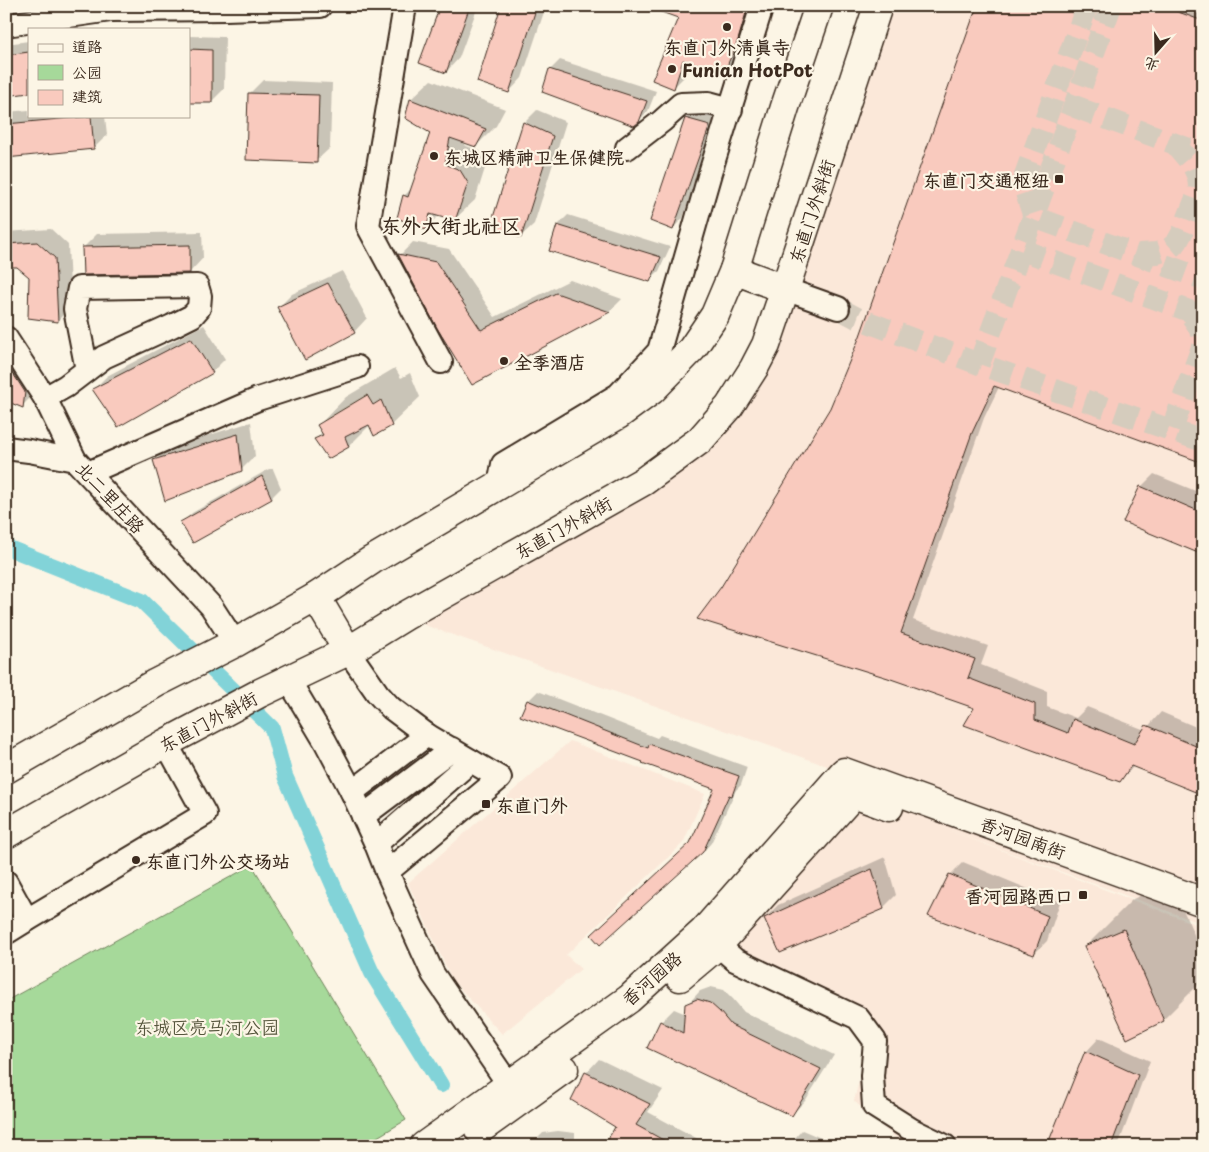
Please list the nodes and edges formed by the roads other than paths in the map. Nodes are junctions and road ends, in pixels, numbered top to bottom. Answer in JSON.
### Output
{"nodes":[{"id":1,"x":320,"y":6,"type":"edge"},
{"id":2,"x":405,"y":6,"type":"edge"},
{"id":3,"x":762,"y":6,"type":"edge"},
{"id":4,"x":819,"y":6,"type":"edge"},
{"id":5,"x":878,"y":6,"type":"edge"},
{"id":6,"x":226,"y":8,"type":"edge"},
{"id":7,"x":6,"y":24,"type":"edge"},
{"id":8,"x":731,"y":109,"type":"junction"},
{"id":9,"x":627,"y":148,"type":"dead end"},
{"id":10,"x":734,"y":270,"type":"junction"},
{"id":11,"x":785,"y":289,"type":"junction"},
{"id":12,"x":838,"y":308,"type":"tunnel mouth"},
{"id":13,"x":6,"y":338,"type":"edge"},
{"id":14,"x":441,"y":362,"type":"dead end"},
{"id":15,"x":357,"y":367,"type":"dead end"},
{"id":16,"x":87,"y":370,"type":"junction"},
{"id":17,"x":45,"y":398,"type":"junction"},
{"id":18,"x":6,"y":448,"type":"edge"},
{"id":19,"x":82,"y":467,"type":"junction"},
{"id":20,"x":499,"y":486,"type":"junction"},
{"id":21,"x":316,"y":597,"type":"junction"},
{"id":22,"x":235,"y":643,"type":"junction"},
{"id":23,"x":348,"y":651,"type":"junction"},
{"id":24,"x":288,"y":679,"type":"junction"},
{"id":25,"x":427,"y":734,"type":"junction"},
{"id":26,"x":166,"y":743,"type":"junction"},
{"id":27,"x":452,"y":749,"type":"junction"},
{"id":28,"x":471,"y":761,"type":"junction"},
{"id":29,"x":6,"y":769,"type":"edge"},
{"id":30,"x":849,"y":783,"type":"junction"},
{"id":31,"x":352,"y":792,"type":"junction"},
{"id":32,"x":363,"y":816,"type":"junction"},
{"id":33,"x":6,"y":834,"type":"edge"},
{"id":34,"x":376,"y":844,"type":"junction"},
{"id":35,"x":387,"y":872,"type":"junction"},
{"id":36,"x":6,"y":882,"type":"edge"},
{"id":37,"x":1203,"y":902,"type":"edge"},
{"id":38,"x":28,"y":920,"type":"junction"},
{"id":39,"x":1203,"y":920,"type":"edge"},
{"id":40,"x":6,"y":933,"type":"edge"},
{"id":41,"x":718,"y":945,"type":"junction"},
{"id":42,"x":509,"y":1085,"type":"junction"},
{"id":43,"x":424,"y":1146,"type":"edge"},
{"id":44,"x":457,"y":1146,"type":"edge"},
{"id":45,"x":945,"y":1146,"type":"edge"}],
"edges":[{"from":1,"to":6,"type":"street"},
{"from":2,"to":14,"type":"street"},
{"from":3,"to":8,"type":"street"},
{"from":4,"to":10,"type":"main road"},
{"from":5,"to":11,"type":"main road","name":"东直门外斜街"},
{"from":6,"to":7,"type":"street"},
{"from":8,"to":9,"type":"street"},
{"from":8,"to":20,"type":"street"},
{"from":10,"to":11,"type":"main road"},
{"from":10,"to":20,"type":"main road"},
{"from":11,"to":12,"type":"street"},
{"from":11,"to":23,"type":"main road","name":"东直门外斜街"},
{"from":13,"to":17,"type":"street","name":"北二里庄路"},
{"from":15,"to":19,"type":"street"},
{"from":16,"to":16,"type":"street"},
{"from":16,"to":17,"type":"street"},
{"from":17,"to":19,"type":"street","name":"北二里庄路"},
{"from":18,"to":19,"type":"street"},
{"from":19,"to":22,"type":"street","name":"北二里庄路"},
{"from":20,"to":21,"type":"main road"},
{"from":21,"to":22,"type":"main road"},
{"from":21,"to":23,"type":"main road"},
{"from":22,"to":29,"type":"main road"},
{"from":23,"to":24,"type":"main road","name":"东直门外斜街"},
{"from":23,"to":25,"type":"street"},
{"from":24,"to":26,"type":"main road","name":"东直门外斜街"},
{"from":24,"to":31,"type":"street"},
{"from":25,"to":27,"type":"street"},
{"from":25,"to":31,"type":"street"},
{"from":26,"to":33,"type":"main road","name":"东直门外斜街"},
{"from":26,"to":38,"type":"street"},
{"from":27,"to":28,"type":"street"},
{"from":27,"to":32,"type":"street"},
{"from":28,"to":34,"type":"street"},
{"from":28,"to":35,"type":"street"},
{"from":30,"to":37,"type":"main road","name":"香河园南街"},
{"from":30,"to":39,"type":"main road","name":"香河园南街"},
{"from":30,"to":41,"type":"main road","name":"香河园路"},
{"from":30,"to":42,"type":"main road","name":"香河园路"},
{"from":31,"to":32,"type":"street"},
{"from":32,"to":34,"type":"street"},
{"from":34,"to":35,"type":"street"},
{"from":35,"to":42,"type":"street"},
{"from":36,"to":38,"type":"street"},
{"from":38,"to":40,"type":"street"},
{"from":41,"to":44,"type":"main road","name":"香河园路"},
{"from":41,"to":45,"type":"street"},
{"from":42,"to":43,"type":"main road","name":"香河园路"}]}
